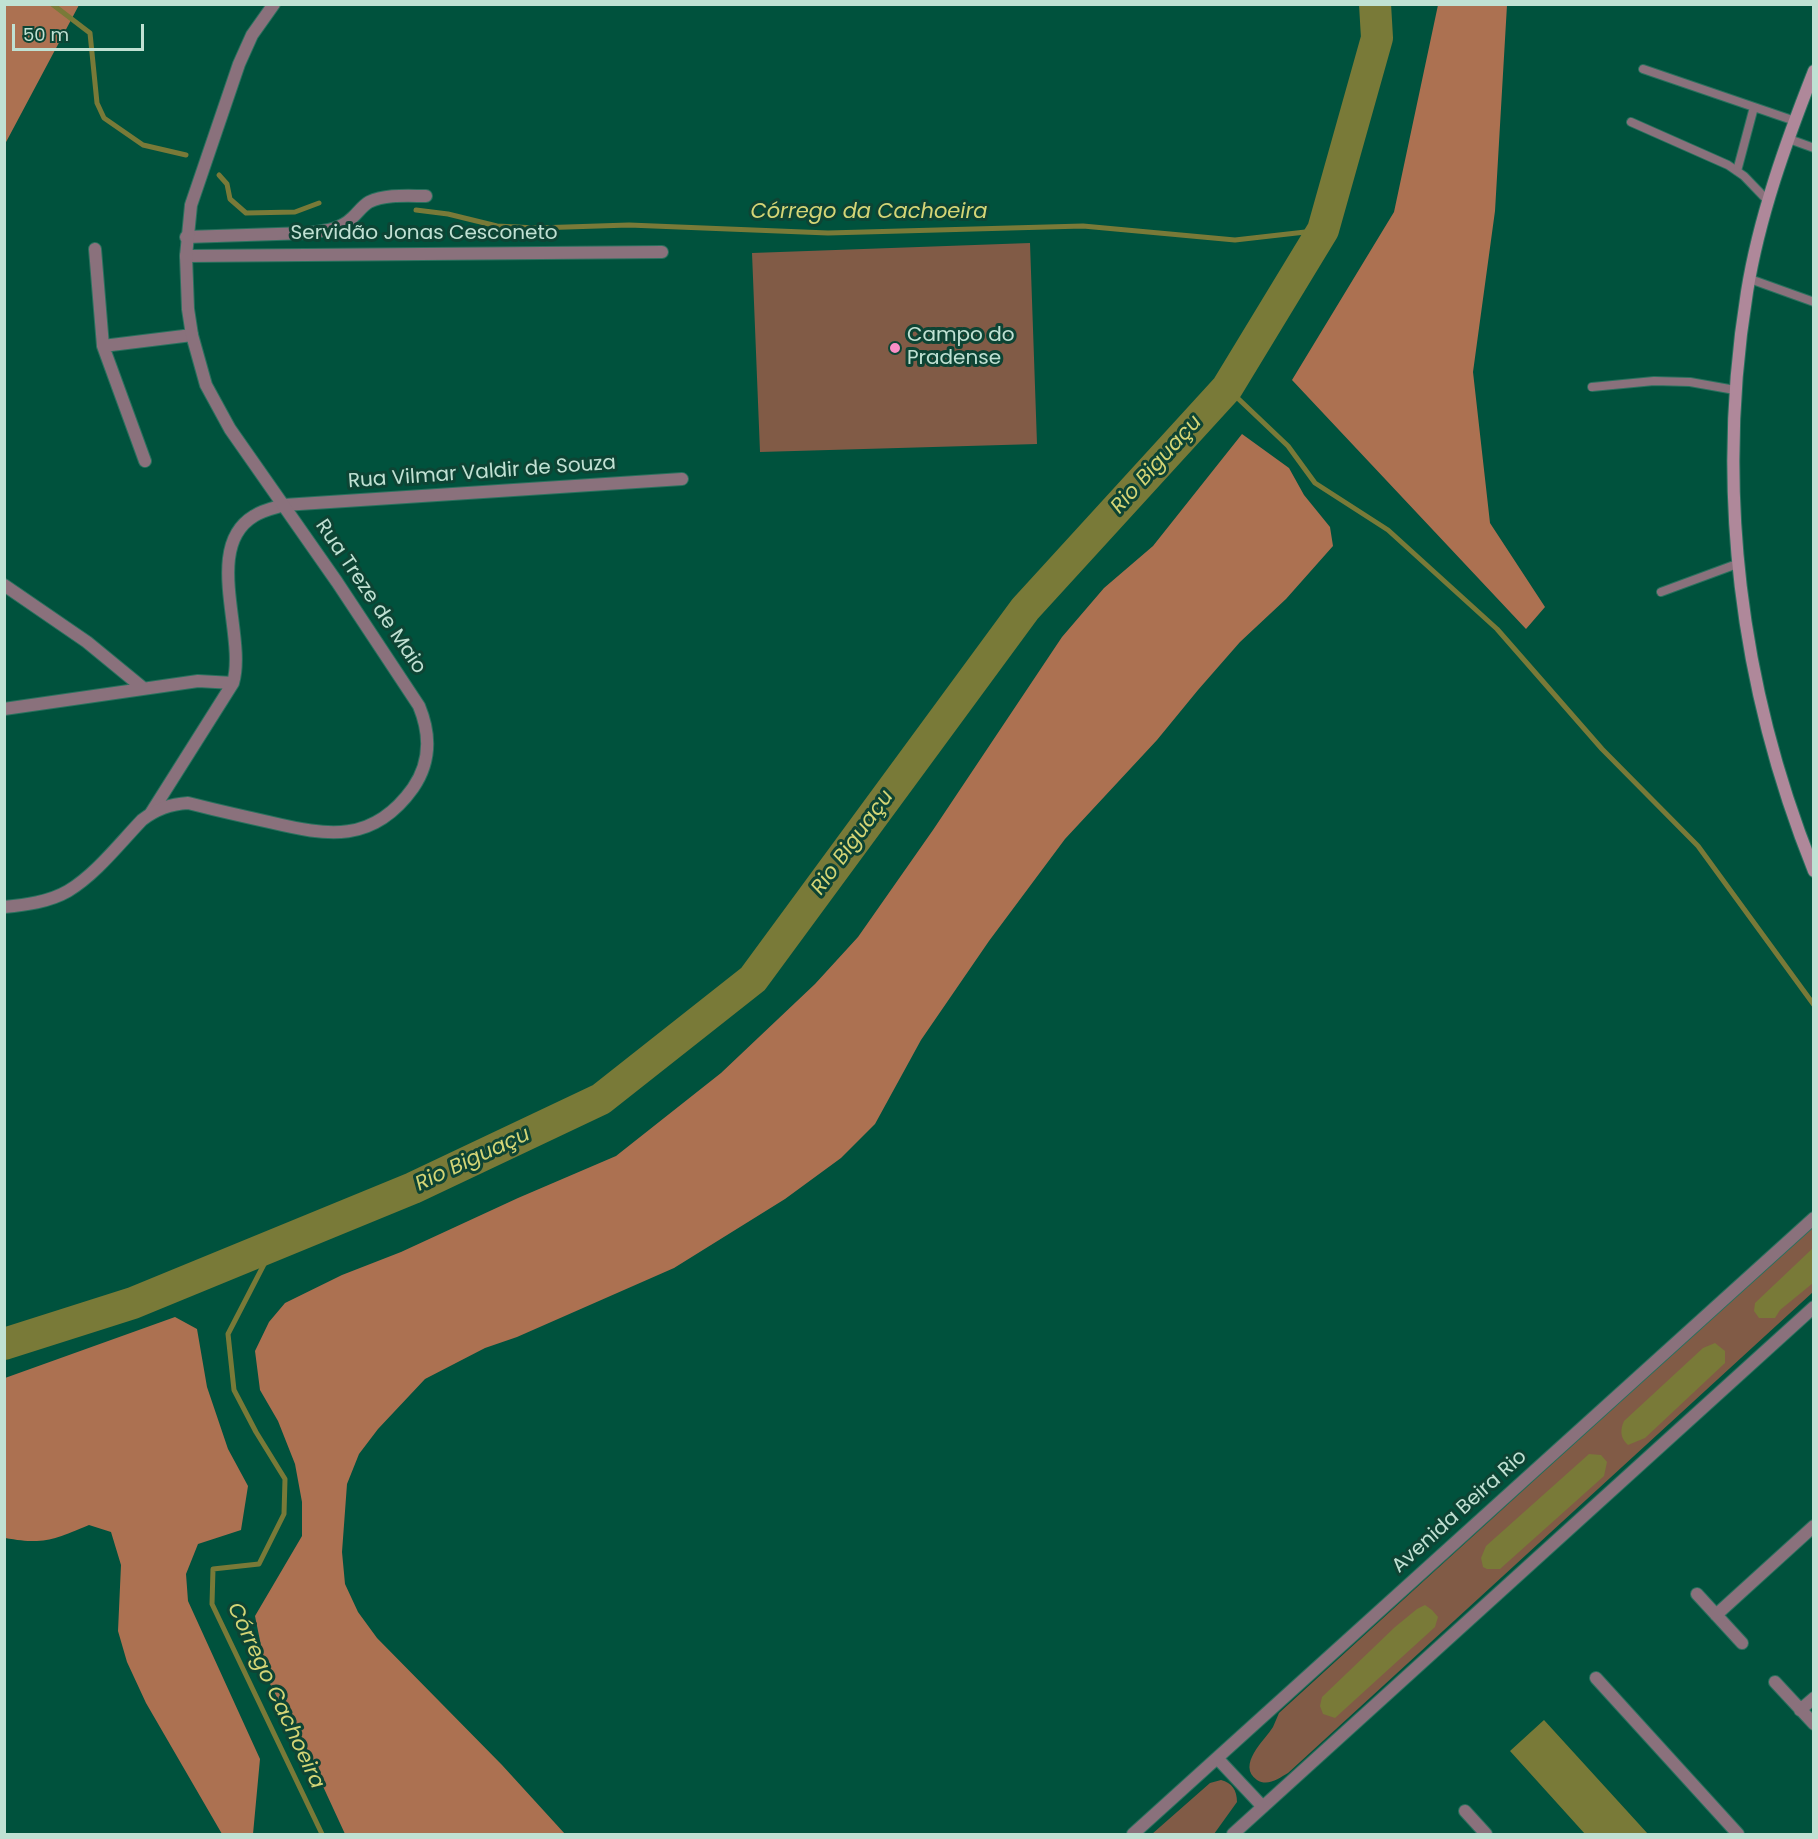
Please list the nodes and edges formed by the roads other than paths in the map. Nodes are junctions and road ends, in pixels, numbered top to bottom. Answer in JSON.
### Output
{"nodes":[{"id":1,"x":274,"y":4,"type":"edge"},
{"id":2,"x":1643,"y":69,"type":"dead end"},
{"id":3,"x":1814,"y":71,"type":"edge"},
{"id":4,"x":1754,"y":107,"type":"junction"},
{"id":5,"x":1795,"y":121,"type":"junction"},
{"id":6,"x":1631,"y":122,"type":"dead end"},
{"id":7,"x":1789,"y":139,"type":"junction"},
{"id":8,"x":1814,"y":147,"type":"edge"},
{"id":9,"x":1737,"y":171,"type":"junction"},
{"id":10,"x":426,"y":196,"type":"dead end"},
{"id":11,"x":1769,"y":202,"type":"junction"},
{"id":12,"x":186,"y":237,"type":"junction"},
{"id":13,"x":95,"y":249,"type":"dead end"},
{"id":14,"x":662,"y":252,"type":"dead end"},
{"id":15,"x":186,"y":256,"type":"junction"},
{"id":16,"x":1750,"y":279,"type":"junction"},
{"id":17,"x":1814,"y":302,"type":"edge"},
{"id":18,"x":192,"y":335,"type":"junction"},
{"id":19,"x":104,"y":346,"type":"junction"},
{"id":20,"x":1592,"y":387,"type":"dead end"},
{"id":21,"x":1735,"y":390,"type":"junction"},
{"id":22,"x":145,"y":461,"type":"dead end"},
{"id":23,"x":682,"y":479,"type":"dead end"},
{"id":24,"x":284,"y":505,"type":"junction"},
{"id":25,"x":1737,"y":564,"type":"junction"},
{"id":26,"x":4,"y":585,"type":"edge"},
{"id":27,"x":1661,"y":592,"type":"dead end"},
{"id":28,"x":233,"y":683,"type":"junction"},
{"id":29,"x":142,"y":688,"type":"junction"},
{"id":30,"x":4,"y":709,"type":"edge"},
{"id":31,"x":151,"y":813,"type":"junction"},
{"id":32,"x":1814,"y":871,"type":"edge"},
{"id":33,"x":4,"y":907,"type":"edge"},
{"id":34,"x":1814,"y":1218,"type":"edge"},
{"id":35,"x":1814,"y":1307,"type":"edge"},
{"id":36,"x":1814,"y":1526,"type":"edge"},
{"id":37,"x":1697,"y":1594,"type":"dead end"},
{"id":38,"x":1716,"y":1615,"type":"junction"},
{"id":39,"x":1742,"y":1643,"type":"dead end"},
{"id":40,"x":1596,"y":1678,"type":"dead end"},
{"id":41,"x":1775,"y":1682,"type":"dead end"},
{"id":42,"x":1814,"y":1698,"type":"edge"},
{"id":43,"x":1800,"y":1710,"type":"junction"},
{"id":44,"x":1814,"y":1724,"type":"edge"},
{"id":45,"x":1217,"y":1758,"type":"junction"},
{"id":46,"x":1263,"y":1807,"type":"junction"},
{"id":47,"x":1465,"y":1811,"type":"dead end"},
{"id":48,"x":1133,"y":1834,"type":"edge"},
{"id":49,"x":1233,"y":1834,"type":"edge"},
{"id":50,"x":1486,"y":1834,"type":"edge"},
{"id":51,"x":1738,"y":1834,"type":"edge"}],
"edges":[{"from":1,"to":12,"type":"street","name":"Rua Treze de Maio"},
{"from":2,"to":4,"type":"lane"},
{"from":3,"to":5,"type":"main road"},
{"from":4,"to":5,"type":"lane"},
{"from":4,"to":9,"type":"lane"},
{"from":5,"to":7,"type":"main road"},
{"from":6,"to":9,"type":"lane"},
{"from":7,"to":8,"type":"lane"},
{"from":7,"to":11,"type":"main road"},
{"from":9,"to":11,"type":"lane"},
{"from":10,"to":12,"type":"street"},
{"from":11,"to":16,"type":"main road"},
{"from":12,"to":15,"type":"street","name":"Rua Treze de Maio"},
{"from":13,"to":19,"type":"street"},
{"from":14,"to":15,"type":"street","name":"Servidão Jonas Cesconeto"},
{"from":15,"to":18,"type":"street","name":"Rua Treze de Maio"},
{"from":16,"to":17,"type":"lane"},
{"from":16,"to":21,"type":"main road"},
{"from":18,"to":19,"type":"street"},
{"from":18,"to":24,"type":"street","name":"Rua Treze de Maio"},
{"from":19,"to":22,"type":"street"},
{"from":20,"to":21,"type":"lane"},
{"from":21,"to":25,"type":"main road"},
{"from":23,"to":24,"type":"street","name":"Rua Vilmar Valdir de Souza"},
{"from":24,"to":28,"type":"street","name":"Rua Vilmar Valdir de Souza"},
{"from":24,"to":31,"type":"street","name":"Rua Treze de Maio"},
{"from":25,"to":27,"type":"lane"},
{"from":25,"to":32,"type":"main road"},
{"from":26,"to":29,"type":"street"},
{"from":28,"to":29,"type":"street"},
{"from":28,"to":31,"type":"street"},
{"from":29,"to":30,"type":"street"},
{"from":31,"to":33,"type":"street","name":"Rua Treze de Maio"},
{"from":34,"to":45,"type":"street","name":"Avenida Beira Rio"},
{"from":35,"to":46,"type":"street"},
{"from":36,"to":38,"type":"street"},
{"from":37,"to":38,"type":"street"},
{"from":38,"to":39,"type":"street"},
{"from":40,"to":51,"type":"street"},
{"from":41,"to":43,"type":"street"},
{"from":42,"to":43,"type":"street"},
{"from":43,"to":44,"type":"street"},
{"from":45,"to":46,"type":"street"},
{"from":45,"to":48,"type":"street","name":"Avenida Beira Rio"},
{"from":46,"to":49,"type":"street"},
{"from":47,"to":50,"type":"street"}]}
